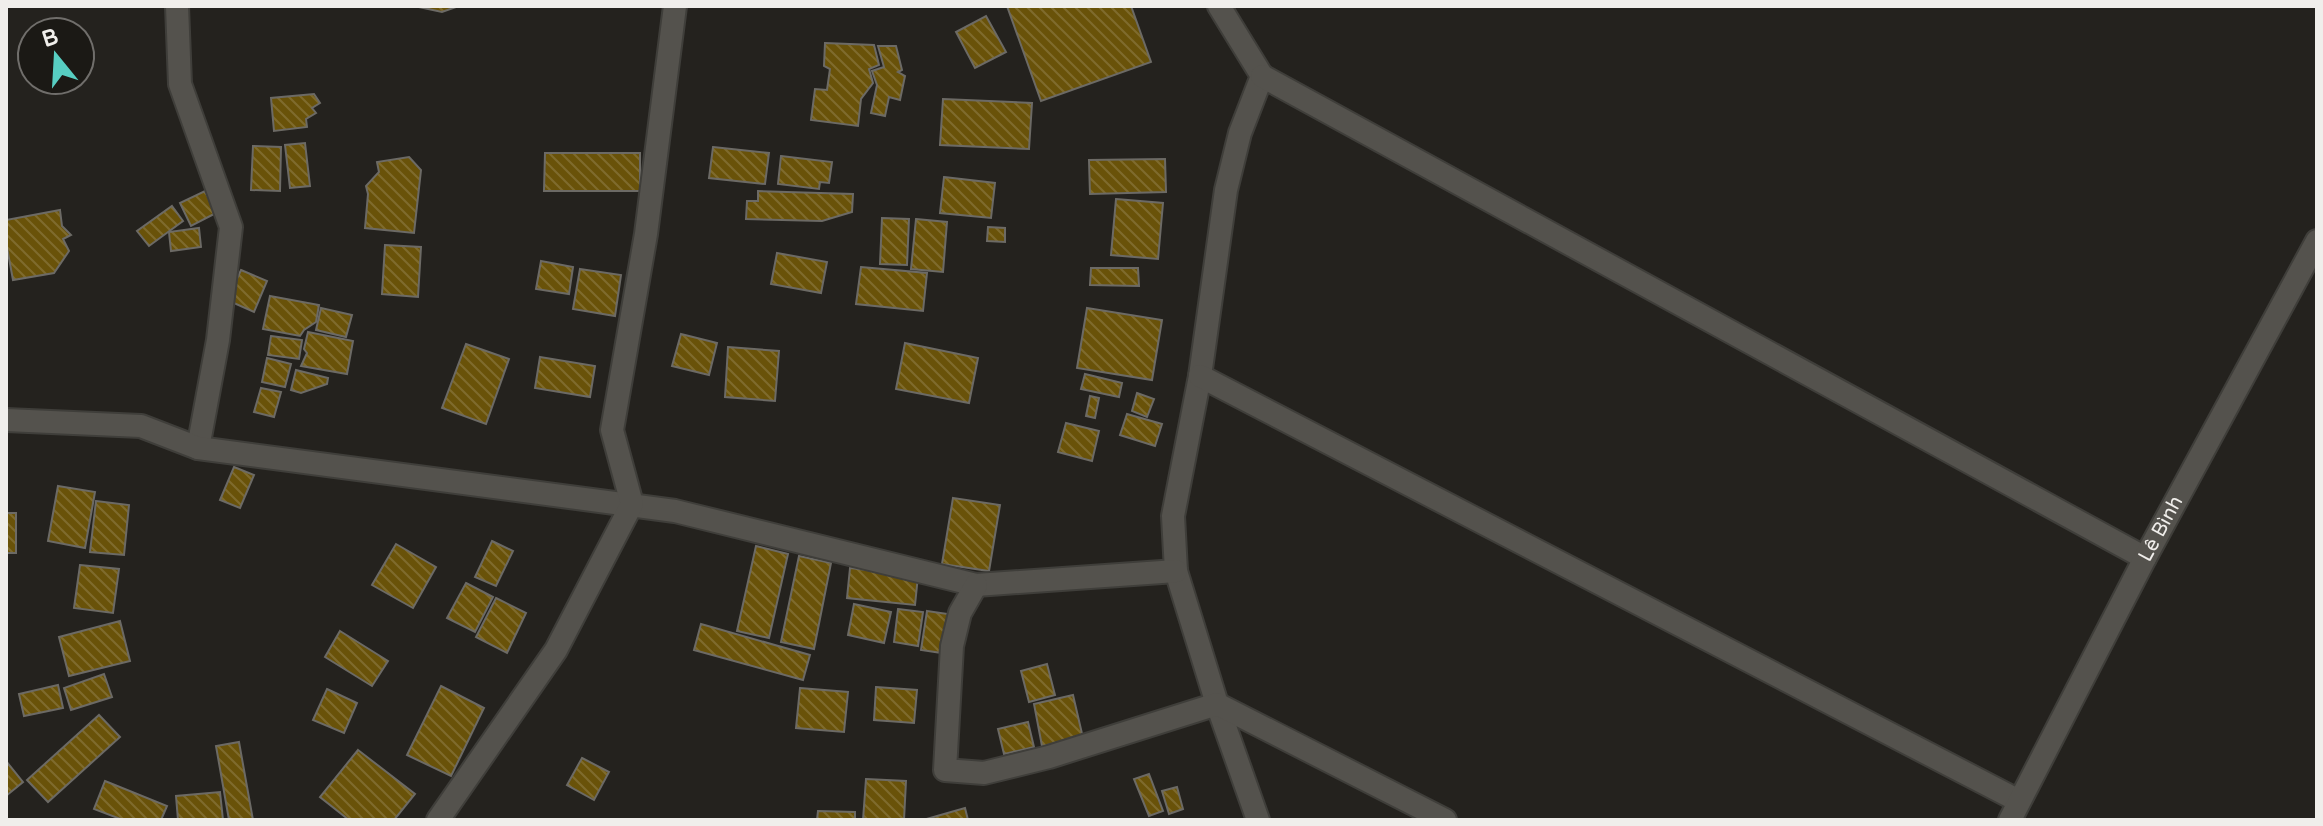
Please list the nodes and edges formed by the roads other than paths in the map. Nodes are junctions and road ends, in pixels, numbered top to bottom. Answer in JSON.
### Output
{"nodes":[{"id":1,"x":177,"y":6,"type":"edge"},
{"id":2,"x":675,"y":6,"type":"edge"},
{"id":3,"x":1219,"y":6,"type":"edge"},
{"id":4,"x":1262,"y":76,"type":"junction"},
{"id":5,"x":2317,"y":241,"type":"edge"},
{"id":6,"x":1200,"y":376,"type":"junction"},
{"id":7,"x":6,"y":420,"type":"edge"},
{"id":8,"x":198,"y":448,"type":"junction"},
{"id":9,"x":632,"y":504,"type":"junction"},
{"id":10,"x":2145,"y":558,"type":"junction"},
{"id":11,"x":1176,"y":571,"type":"junction"},
{"id":12,"x":976,"y":585,"type":"junction"},
{"id":13,"x":1217,"y":704,"type":"junction"},
{"id":14,"x":2014,"y":810,"type":"edge"},
{"id":15,"x":438,"y":820,"type":"edge"},
{"id":16,"x":1258,"y":820,"type":"edge"},
{"id":17,"x":1445,"y":820,"type":"edge"}],
"edges":[{"from":1,"to":8,"type":"street"},
{"from":2,"to":9,"type":"street"},
{"from":3,"to":4,"type":"street"},
{"from":4,"to":6,"type":"street"},
{"from":4,"to":10,"type":"street"},
{"from":5,"to":10,"type":"street","name":"Lê Bình"},
{"from":6,"to":11,"type":"street"},
{"from":6,"to":14,"type":"street"},
{"from":7,"to":8,"type":"street"},
{"from":8,"to":9,"type":"street"},
{"from":9,"to":12,"type":"street"},
{"from":9,"to":15,"type":"street"},
{"from":10,"to":14,"type":"street","name":"Lê Bình"},
{"from":11,"to":12,"type":"street"},
{"from":11,"to":13,"type":"street"},
{"from":12,"to":13,"type":"street"},
{"from":13,"to":16,"type":"street"},
{"from":13,"to":17,"type":"street"}]}
